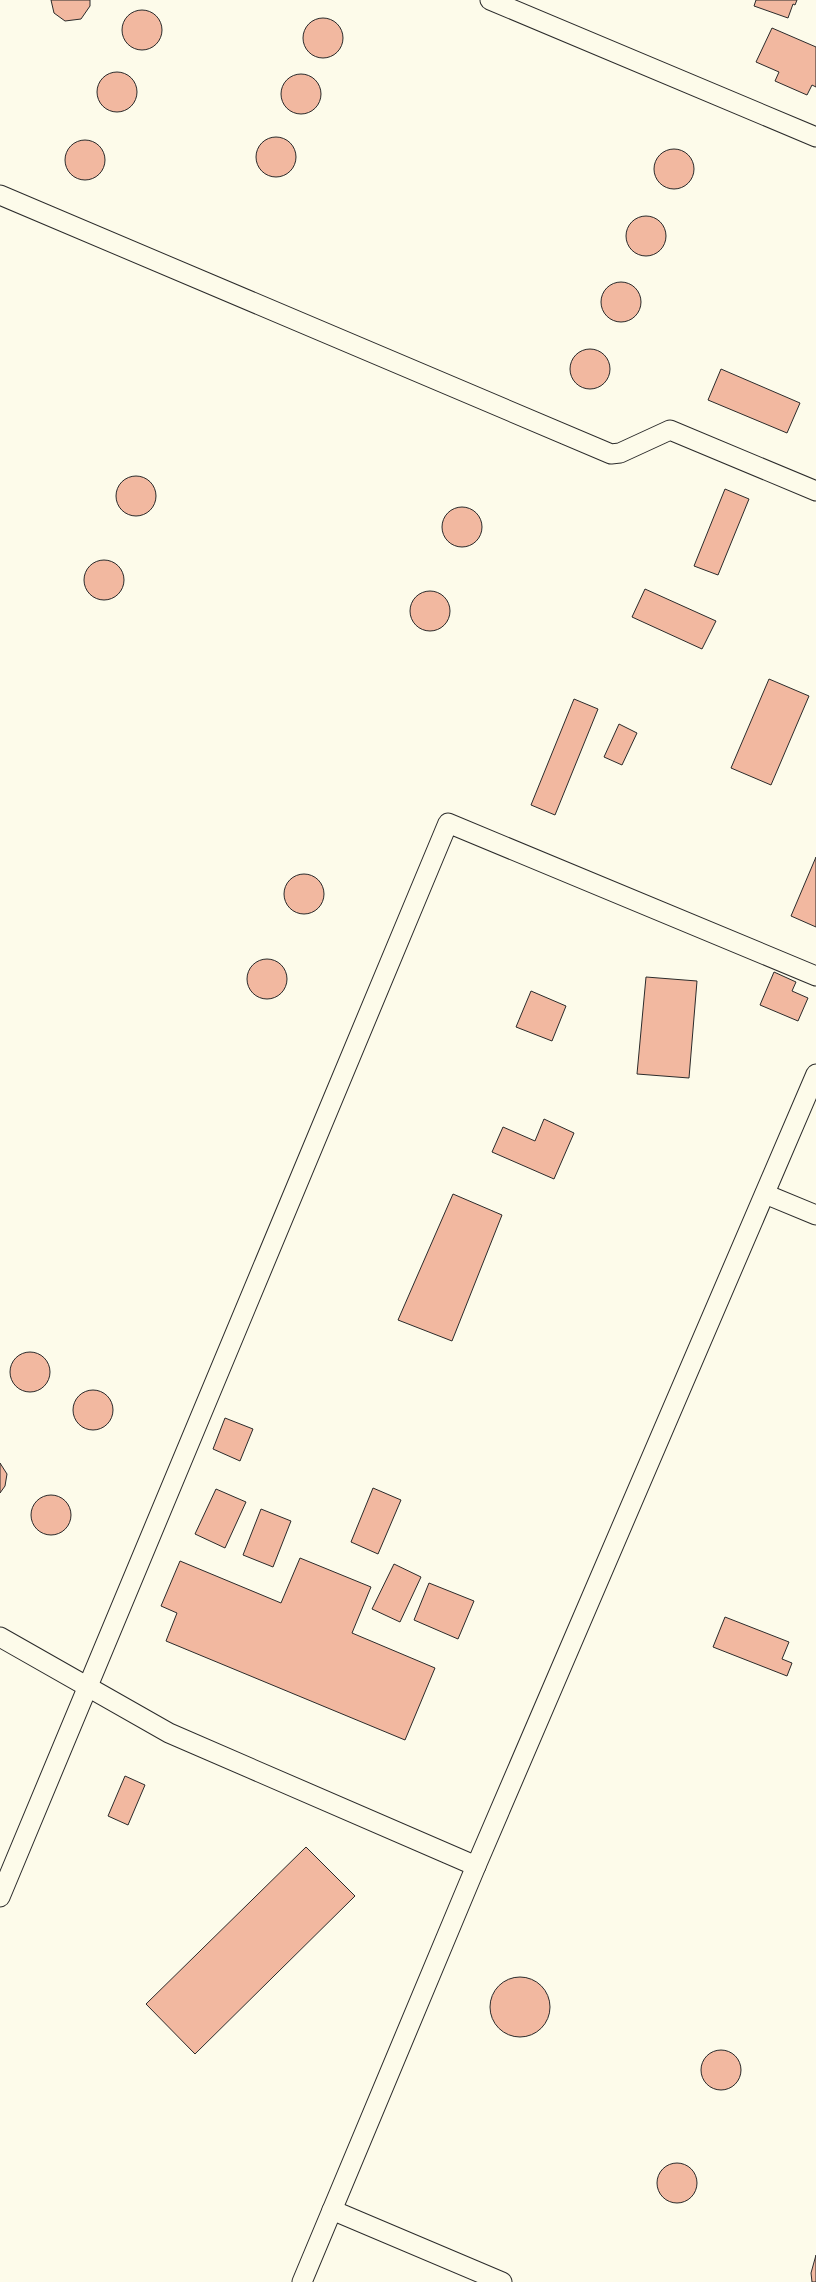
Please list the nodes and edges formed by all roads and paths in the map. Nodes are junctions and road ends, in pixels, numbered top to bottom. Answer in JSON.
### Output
{"nodes":[{"id":1,"x":490,"y":0,"type":"edge"},
{"id":2,"x":816,"y":137,"type":"edge"},
{"id":3,"x":0,"y":195,"type":"edge"},
{"id":4,"x":816,"y":492,"type":"edge"},
{"id":5,"x":816,"y":976,"type":"edge"},
{"id":6,"x":816,"y":1074,"type":"edge"},
{"id":7,"x":765,"y":1194,"type":"junction"},
{"id":8,"x":816,"y":1215,"type":"edge"},
{"id":9,"x":0,"y":1637,"type":"edge"},
{"id":10,"x":88,"y":1687,"type":"junction"},
{"id":11,"x":476,"y":1866,"type":"junction"},
{"id":12,"x":0,"y":1897,"type":"edge"},
{"id":13,"x":332,"y":2210,"type":"junction"},
{"id":14,"x":302,"y":2282,"type":"edge"},
{"id":15,"x":502,"y":2282,"type":"edge"}],
"edges":[{"from":1,"to":2,"type":"lane"},
{"from":3,"to":4,"type":"lane"},
{"from":5,"to":10,"type":"lane"},
{"from":6,"to":7,"type":"lane"},
{"from":7,"to":8,"type":"lane"},
{"from":7,"to":11,"type":"lane"},
{"from":9,"to":10,"type":"lane"},
{"from":10,"to":11,"type":"lane"},
{"from":10,"to":12,"type":"lane"},
{"from":11,"to":13,"type":"lane"},
{"from":13,"to":14,"type":"lane"},
{"from":13,"to":15,"type":"lane"}]}
